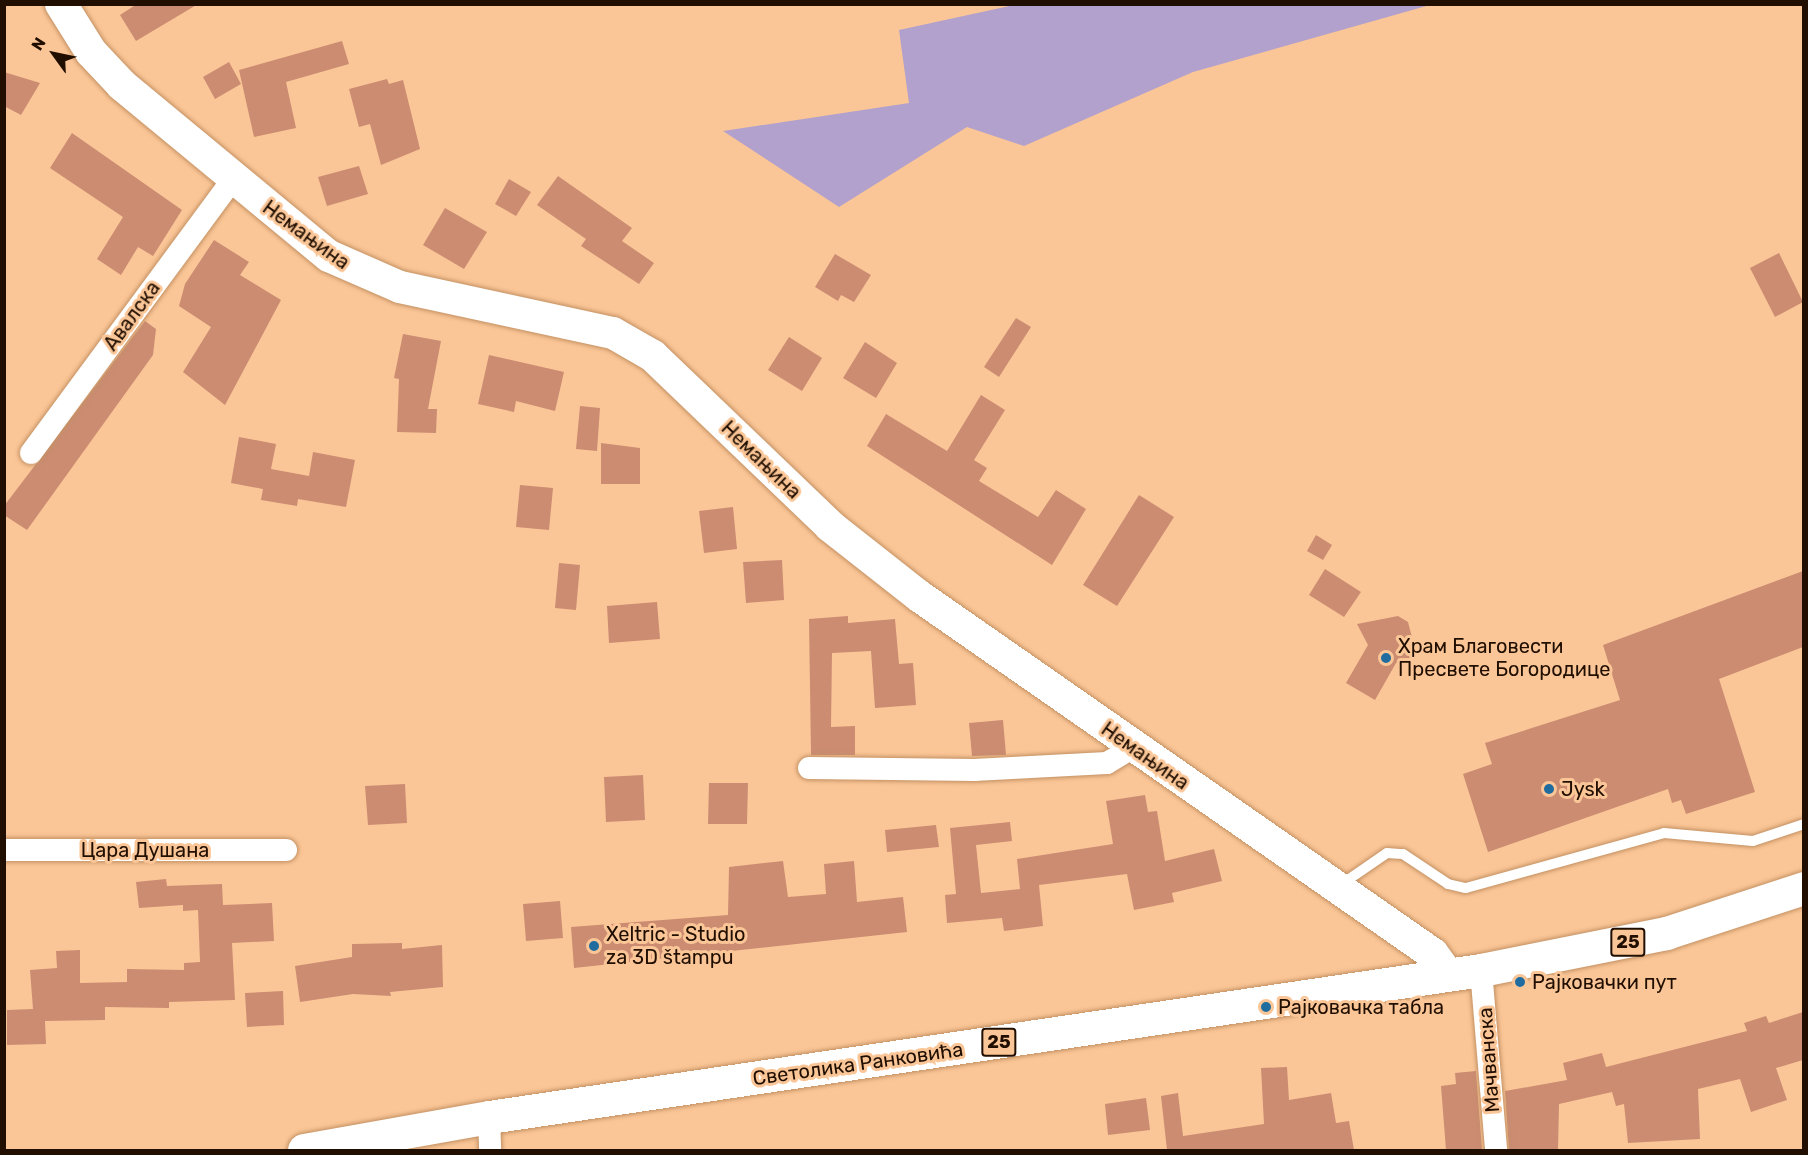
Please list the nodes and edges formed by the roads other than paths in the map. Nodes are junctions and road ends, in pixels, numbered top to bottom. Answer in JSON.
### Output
{"nodes":[{"id":1,"x":61,"y":4,"type":"edge"},
{"id":2,"x":232,"y":180,"type":"junction"},
{"id":3,"x":31,"y":453,"type":"dead end"},
{"id":4,"x":1132,"y":748,"type":"junction"},
{"id":5,"x":809,"y":768,"type":"dead end"},
{"id":6,"x":1803,"y":824,"type":"edge"},
{"id":7,"x":4,"y":850,"type":"edge"},
{"id":8,"x":286,"y":850,"type":"dead end"},
{"id":9,"x":1336,"y":888,"type":"junction"},
{"id":10,"x":1803,"y":888,"type":"edge"},
{"id":11,"x":1481,"y":970,"type":"junction"},
{"id":12,"x":1448,"y":975,"type":"junction"},
{"id":13,"x":489,"y":1117,"type":"junction"},
{"id":14,"x":304,"y":1150,"type":"edge"},
{"id":15,"x":490,"y":1150,"type":"edge"},
{"id":16,"x":1496,"y":1150,"type":"edge"}],
"edges":[{"from":1,"to":2,"type":"street","name":"Немањина"},
{"from":2,"to":3,"type":"street","name":"Авалска"},
{"from":2,"to":4,"type":"street","name":"Немањина"},
{"from":4,"to":5,"type":"street"},
{"from":4,"to":9,"type":"street","name":"Немањина"},
{"from":6,"to":9,"type":"lane"},
{"from":7,"to":8,"type":"street","name":"Цара Душана"},
{"from":9,"to":12,"type":"street","name":"Немањина"},
{"from":10,"to":11,"type":"main road","number":"25"},
{"from":11,"to":12,"type":"main road","number":"25"},
{"from":11,"to":16,"type":"street","name":"Мачванска"},
{"from":12,"to":13,"type":"main road","name":"Светолика Ранковића","number":"25"},
{"from":13,"to":14,"type":"main road","name":"Светолика Ранковића","number":"25"},
{"from":13,"to":15,"type":"street"}]}
